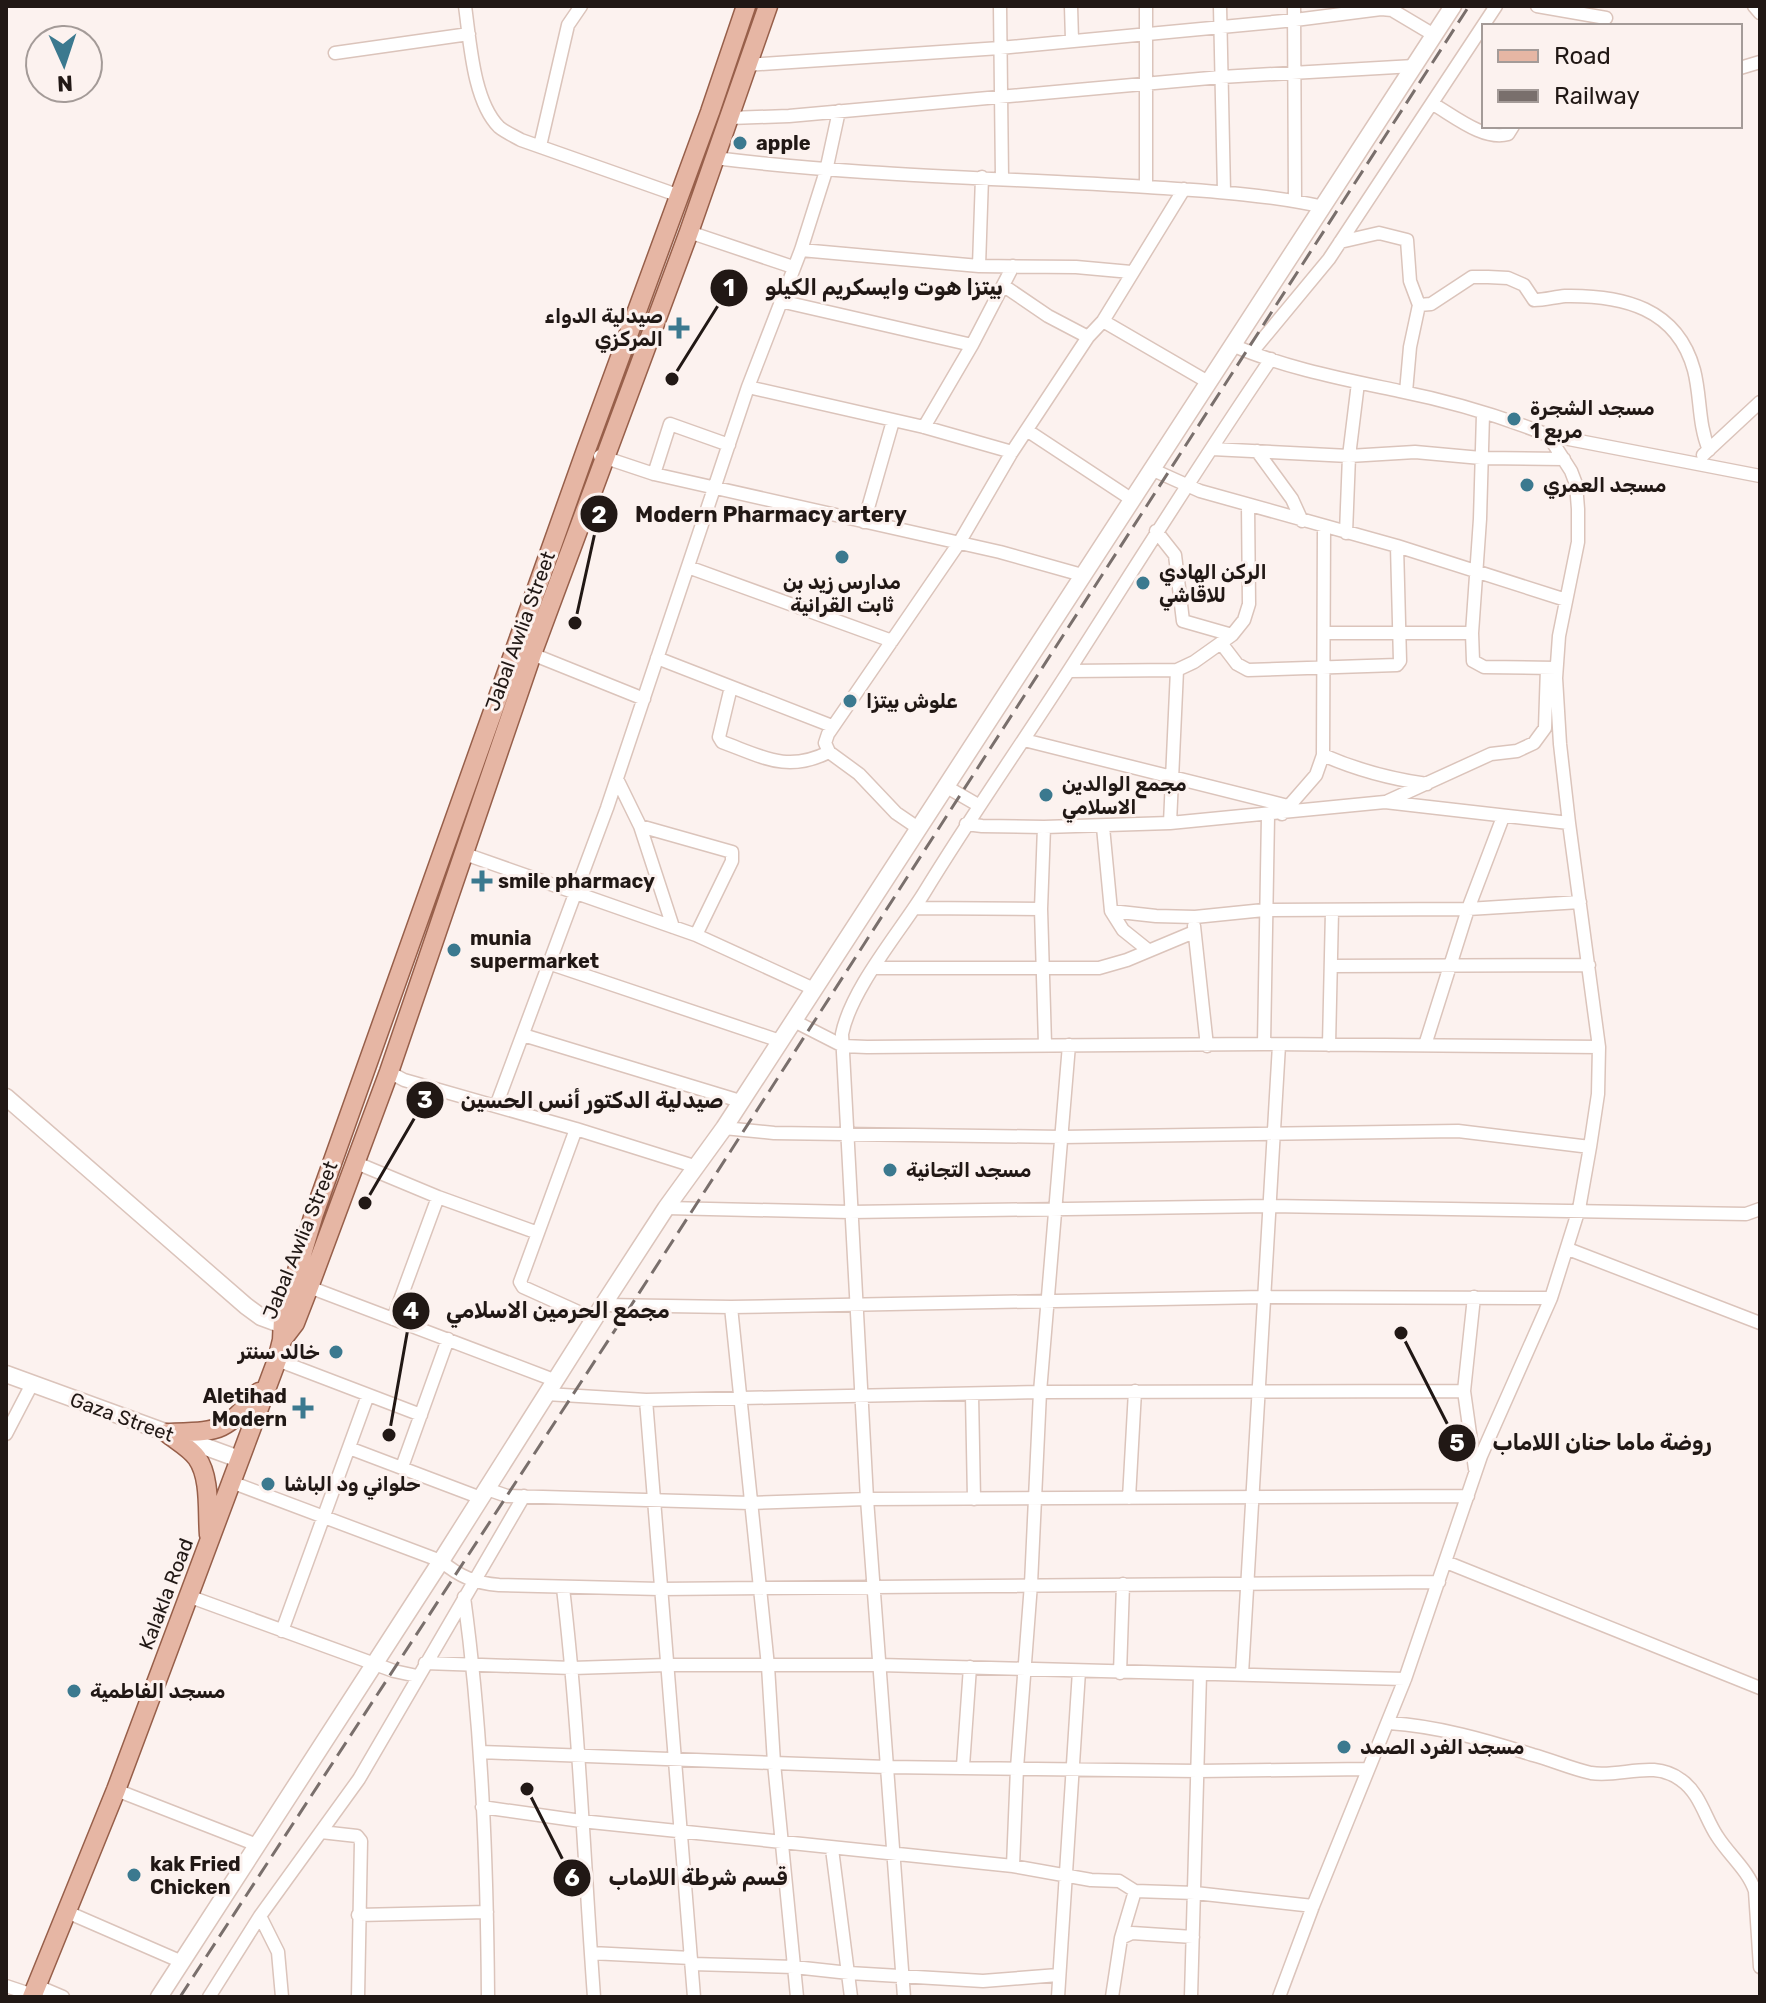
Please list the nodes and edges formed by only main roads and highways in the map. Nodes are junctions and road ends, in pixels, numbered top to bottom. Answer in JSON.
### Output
{"nodes":[{"id":1,"x":746,"y":6,"type":"edge"},
{"id":2,"x":768,"y":6,"type":"edge"},
{"id":3,"x":285,"y":1331,"type":"junction"},
{"id":4,"x":267,"y":1384,"type":"junction"},
{"id":5,"x":209,"y":1543,"type":"junction"},
{"id":6,"x":34,"y":1993,"type":"edge"}],
"edges":[{"from":1,"to":3,"type":"main road","name":"Jabal Awlia Street"},
{"from":2,"to":3,"type":"main road","name":"Jabal Awlia Street"},
{"from":3,"to":4,"type":"main road","name":"Kalakla Road"},
{"from":4,"to":5,"type":"main road","name":"Kalakla Road"},
{"from":4,"to":5,"type":"main road"},
{"from":5,"to":6,"type":"main road","name":"Kalakla Road"}]}
